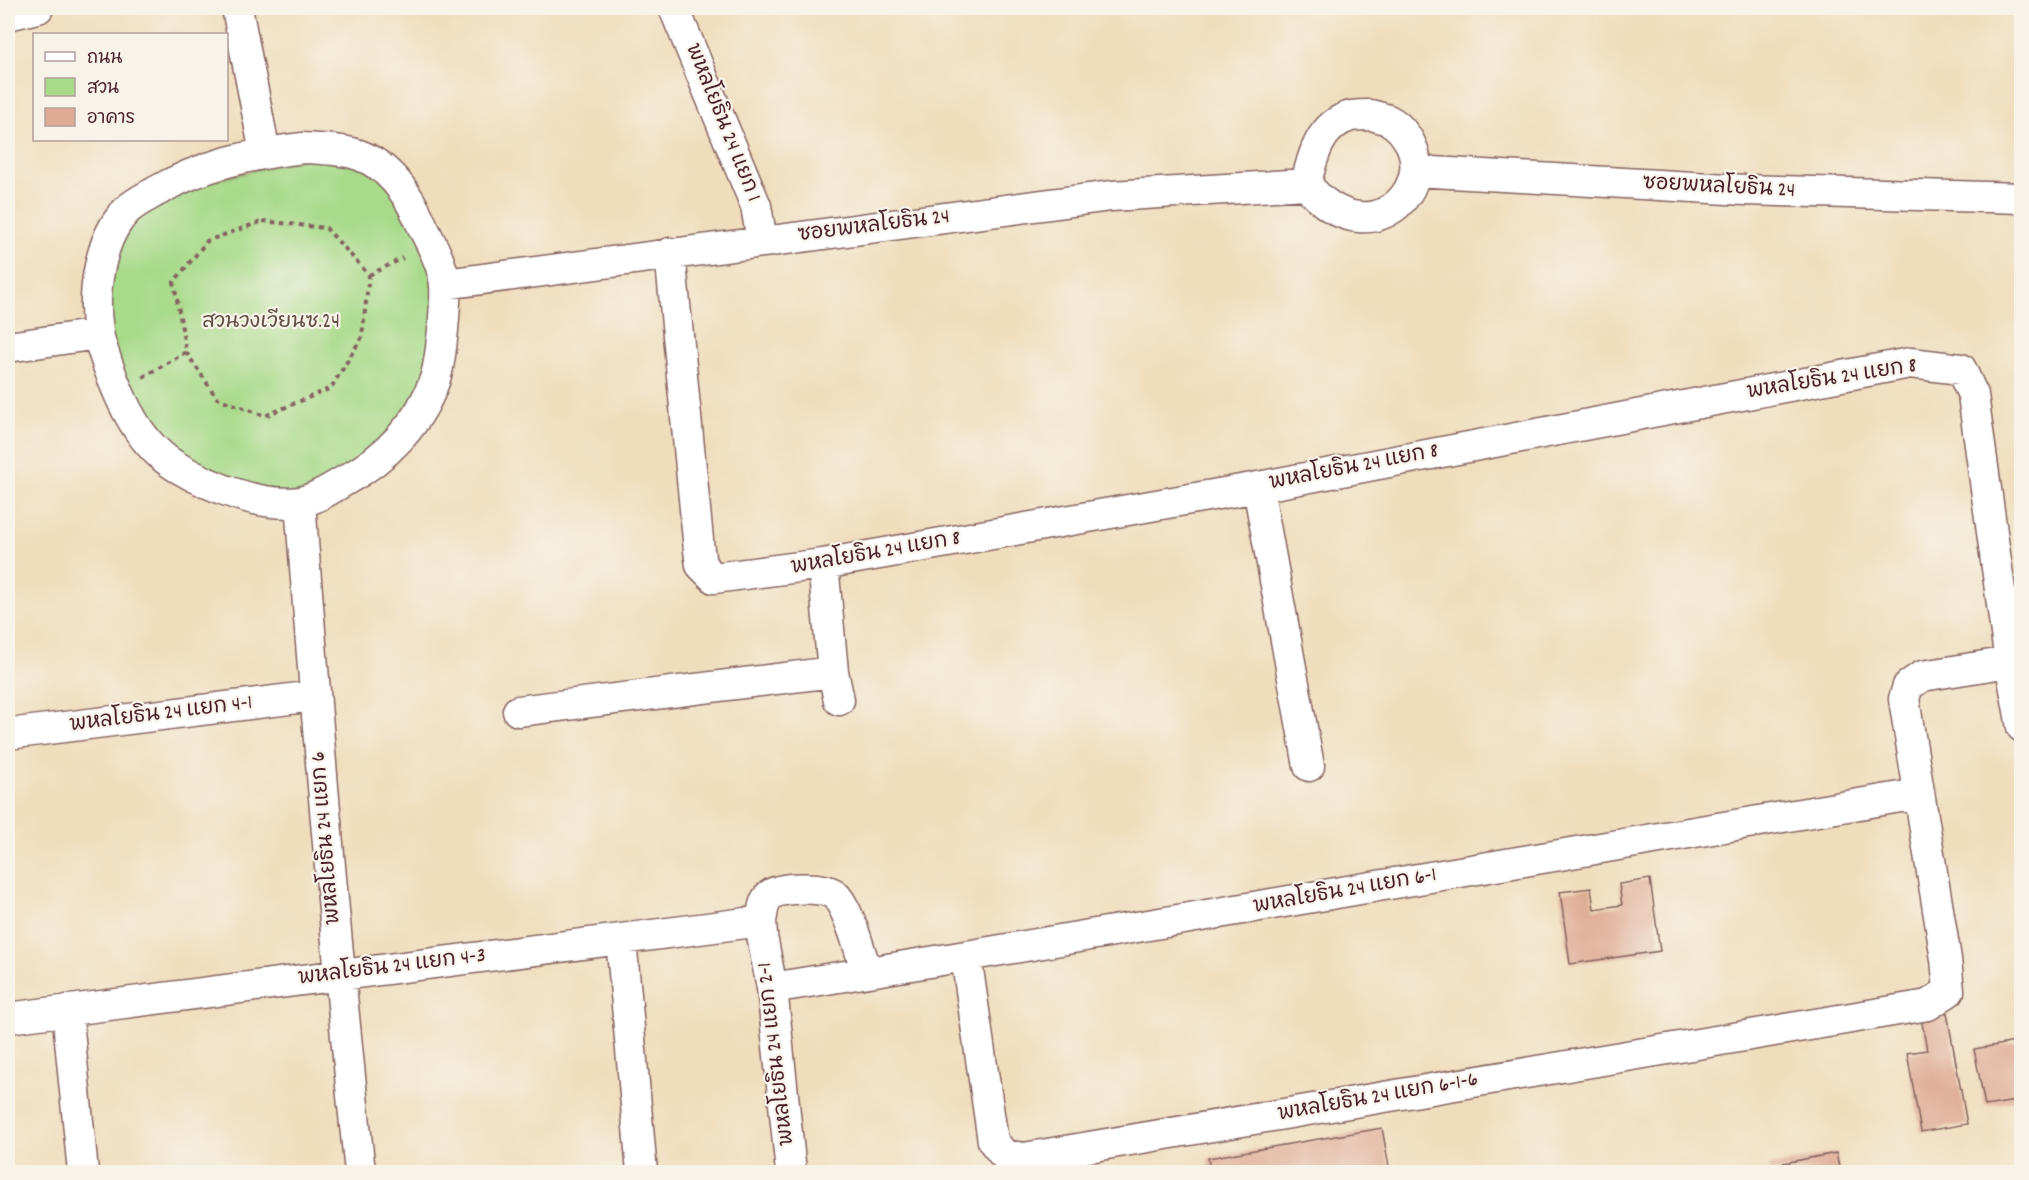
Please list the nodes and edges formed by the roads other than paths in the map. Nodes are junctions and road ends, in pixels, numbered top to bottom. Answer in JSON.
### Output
{"nodes":[{"id":1,"x":38,"y":8,"type":"edge"},
{"id":2,"x":237,"y":8,"type":"edge"},
{"id":3,"x":674,"y":8,"type":"edge"},
{"id":4,"x":8,"y":15,"type":"edge"},
{"id":5,"x":265,"y":153,"type":"junction"},
{"id":6,"x":1416,"y":171,"type":"junction"},
{"id":7,"x":1306,"y":184,"type":"junction"},
{"id":8,"x":2022,"y":198,"type":"edge"},
{"id":9,"x":762,"y":241,"type":"junction"},
{"id":10,"x":670,"y":253,"type":"junction"},
{"id":11,"x":445,"y":284,"type":"junction"},
{"id":12,"x":98,"y":334,"type":"junction"},
{"id":13,"x":8,"y":347,"type":"edge"},
{"id":14,"x":1258,"y":487,"type":"junction"},
{"id":15,"x":300,"y":502,"type":"junction"},
{"id":16,"x":823,"y":564,"type":"junction"},
{"id":17,"x":2016,"y":661,"type":"edge"},
{"id":18,"x":314,"y":696,"type":"junction"},
{"id":19,"x":518,"y":711,"type":"dead end"},
{"id":20,"x":2021,"y":722,"type":"edge"},
{"id":21,"x":8,"y":734,"type":"edge"},
{"id":22,"x":1309,"y":766,"type":"dead end"},
{"id":23,"x":1918,"y":794,"type":"junction"},
{"id":24,"x":761,"y":928,"type":"junction"},
{"id":25,"x":621,"y":939,"type":"junction"},
{"id":26,"x":966,"y":956,"type":"junction"},
{"id":27,"x":867,"y":972,"type":"junction"},
{"id":28,"x":339,"y":975,"type":"junction"},
{"id":29,"x":772,"y":988,"type":"junction"},
{"id":30,"x":67,"y":1010,"type":"junction"},
{"id":31,"x":8,"y":1018,"type":"edge"},
{"id":32,"x":83,"y":1173,"type":"edge"},
{"id":33,"x":360,"y":1173,"type":"edge"},
{"id":34,"x":642,"y":1173,"type":"edge"},
{"id":35,"x":791,"y":1173,"type":"edge"}],
"edges":[{"from":1,"to":4,"type":"street"},
{"from":2,"to":5,"type":"street"},
{"from":3,"to":9,"type":"street","name":"พหลโยธิน 24 แยก 1"},
{"from":5,"to":11,"type":"street"},
{"from":5,"to":12,"type":"street"},
{"from":6,"to":7,"type":"street"},
{"from":6,"to":7,"type":"street"},
{"from":6,"to":8,"type":"street","name":"ซอยพหลโยธิน 24"},
{"from":7,"to":9,"type":"street","name":"ซอยพหลโยธิน 24"},
{"from":9,"to":10,"type":"street","name":"ซอยพหลโยธิน 24"},
{"from":10,"to":11,"type":"street","name":"ซอยพหลโยธิน 24"},
{"from":10,"to":16,"type":"street","name":"พหลโยธิน 24 แยก 8"},
{"from":11,"to":15,"type":"street"},
{"from":12,"to":13,"type":"street"},
{"from":12,"to":15,"type":"street"},
{"from":14,"to":16,"type":"street","name":"พหลโยธิน 24 แยก 8"},
{"from":14,"to":17,"type":"street","name":"พหลโยธิน 24 แยก 8"},
{"from":14,"to":22,"type":"street"},
{"from":15,"to":18,"type":"street","name":"พหลโยธิน 24 แยก 6"},
{"from":16,"to":19,"type":"street"},
{"from":17,"to":20,"type":"street","name":"พหลโยธิน 24 แยก 8"},
{"from":17,"to":23,"type":"street"},
{"from":18,"to":21,"type":"street","name":"พหลโยธิน 24 แยก 4-1"},
{"from":18,"to":28,"type":"street","name":"พหลโยธิน 24 แยก 6"},
{"from":23,"to":26,"type":"street","name":"พหลโยธิน 24 แยก 6-1"},
{"from":23,"to":26,"type":"street","name":"พหลโยธิน 24 แยก 6-1-6"},
{"from":24,"to":25,"type":"street","name":"พหลโยธิน 24 แยก 4-3"},
{"from":24,"to":27,"type":"street"},
{"from":24,"to":29,"type":"street","name":"พหลโยธิน 24 แยก 2-1"},
{"from":25,"to":28,"type":"street","name":"พหลโยธิน 24 แยก 4-3"},
{"from":25,"to":34,"type":"street"},
{"from":26,"to":27,"type":"street","name":"พหลโยธิน 24 แยก 6-1"},
{"from":27,"to":29,"type":"street","name":"พหลโยธิน 24 แยก 6-1"},
{"from":28,"to":30,"type":"street","name":"พหลโยธิน 24 แยก 4-3"},
{"from":28,"to":33,"type":"street","name":"พหลโยธิน 24 แยก 6"},
{"from":29,"to":35,"type":"street","name":"พหลโยธิน 24 แยก 2-1"},
{"from":30,"to":31,"type":"street","name":"พหลโยธิน 24 แยก 4-3"},
{"from":30,"to":32,"type":"street"}]}
